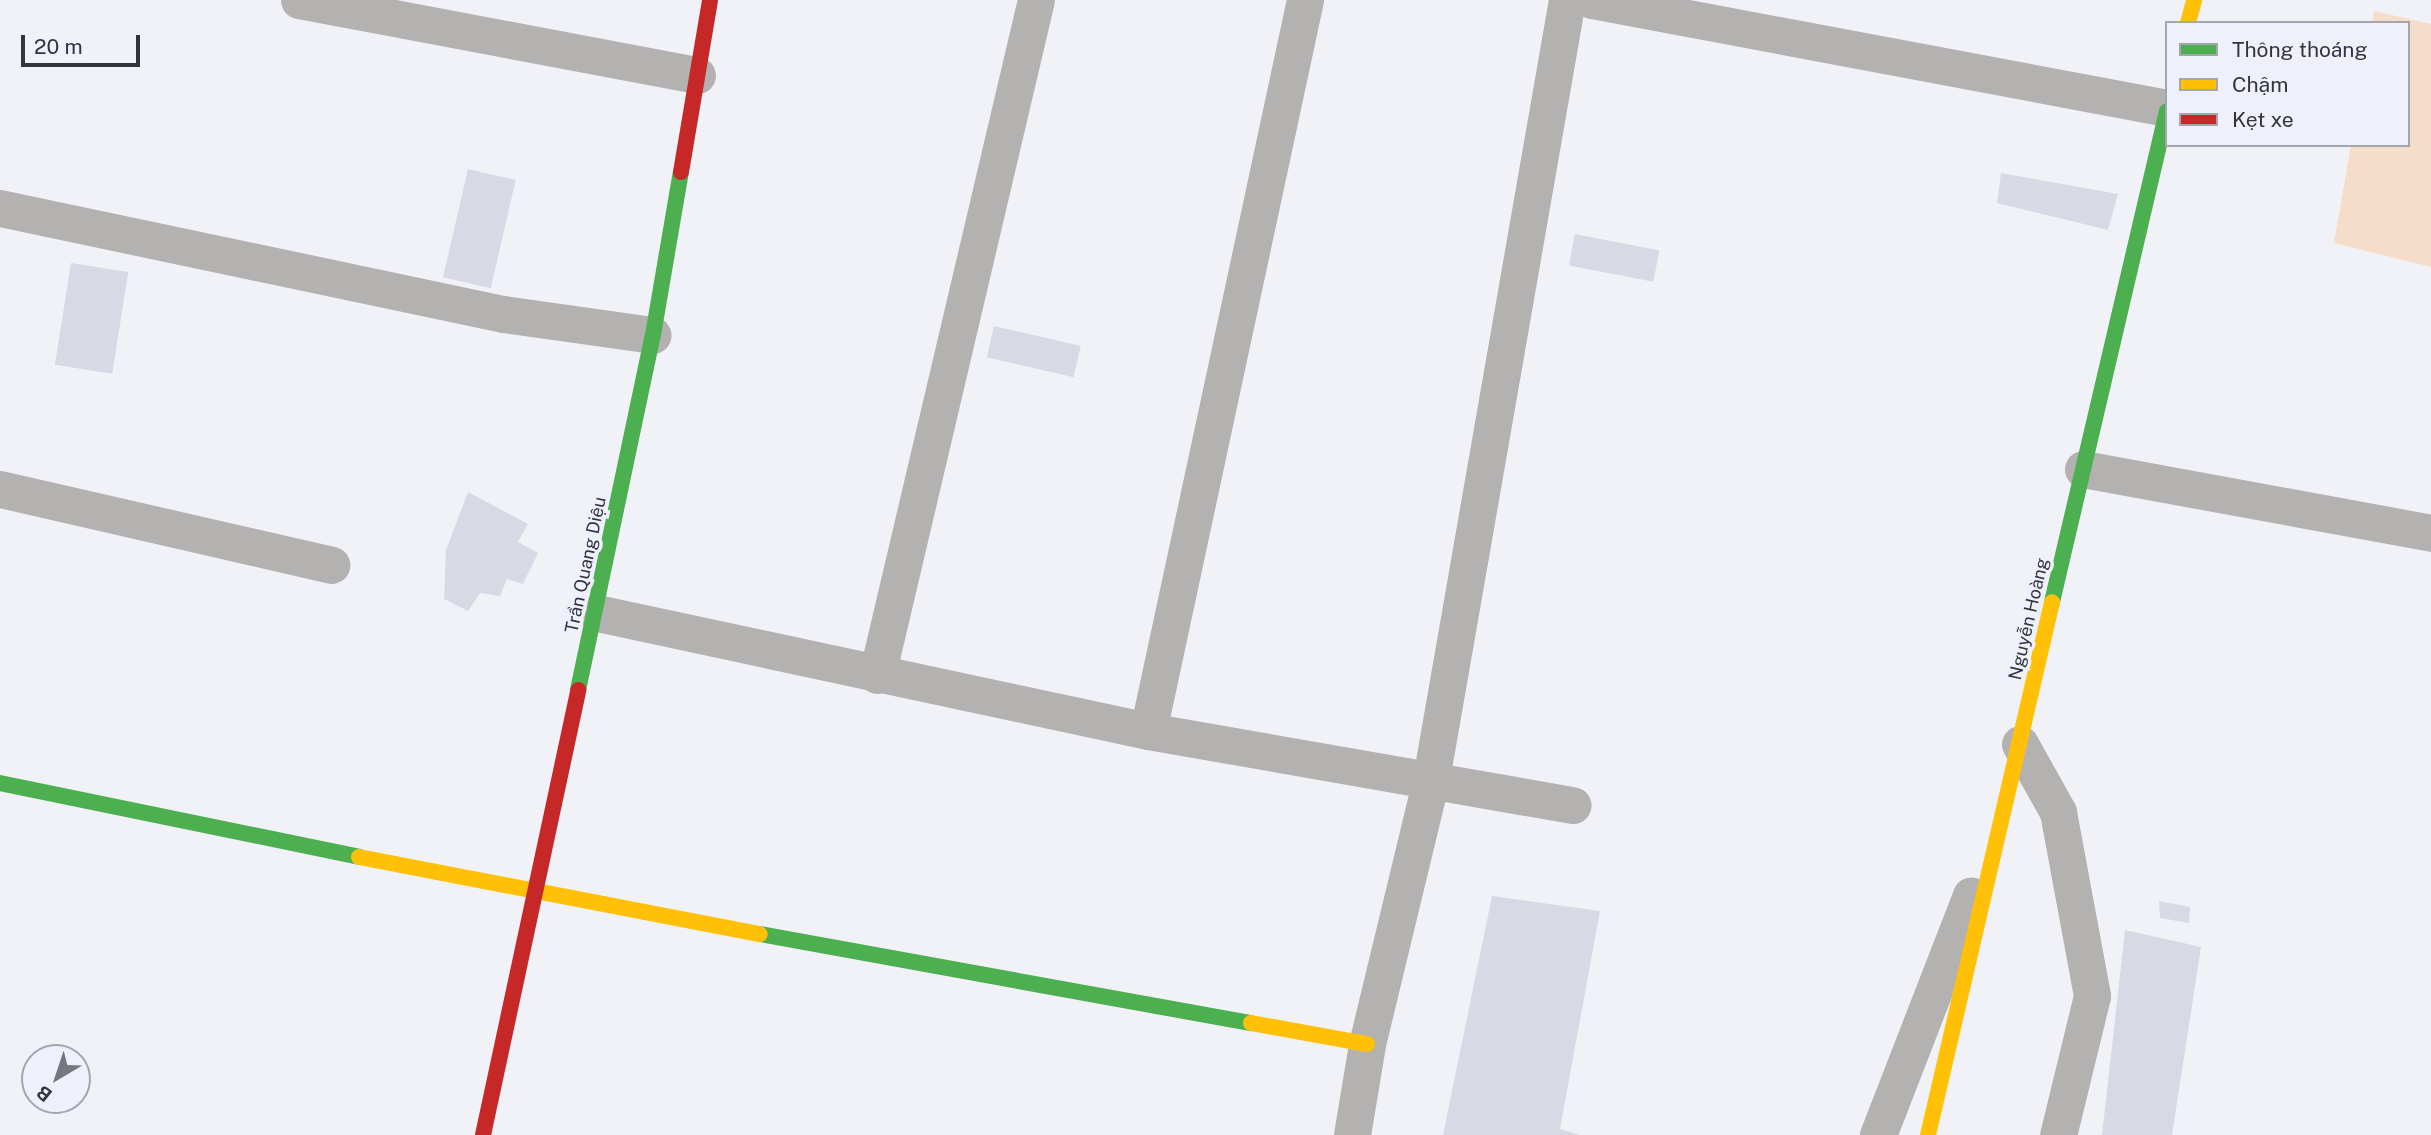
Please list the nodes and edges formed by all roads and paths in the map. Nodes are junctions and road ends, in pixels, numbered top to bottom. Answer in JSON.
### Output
{"nodes":[{"id":1,"x":299,"y":0,"type":"edge"},
{"id":2,"x":710,"y":0,"type":"edge"},
{"id":3,"x":1037,"y":0,"type":"edge"},
{"id":4,"x":1305,"y":0,"type":"edge"},
{"id":5,"x":1567,"y":0,"type":"edge"},
{"id":6,"x":1592,"y":0,"type":"edge"},
{"id":7,"x":2194,"y":0,"type":"edge"},
{"id":8,"x":2189,"y":21,"type":"edge"},
{"id":9,"x":697,"y":75,"type":"junction"},
{"id":10,"x":2165,"y":110,"type":"edge"},
{"id":11,"x":2165,"y":119,"type":"edge"},
{"id":12,"x":0,"y":208,"type":"edge"},
{"id":13,"x":653,"y":335,"type":"junction"},
{"id":14,"x":2083,"y":469,"type":"junction"},
{"id":15,"x":0,"y":489,"type":"edge"},
{"id":16,"x":2431,"y":533,"type":"edge"},
{"id":17,"x":331,"y":565,"type":"dead end"},
{"id":18,"x":597,"y":614,"type":"junction"},
{"id":19,"x":877,"y":675,"type":"junction"},
{"id":20,"x":1148,"y":731,"type":"junction"},
{"id":21,"x":2020,"y":744,"type":"junction"},
{"id":22,"x":1431,"y":779,"type":"junction"},
{"id":23,"x":0,"y":783,"type":"edge"},
{"id":24,"x":1573,"y":805,"type":"dead end"},
{"id":25,"x":1996,"y":832,"type":"junction"},
{"id":26,"x":533,"y":893,"type":"junction"},
{"id":27,"x":1367,"y":1044,"type":"junction"},
{"id":28,"x":483,"y":1135,"type":"edge"},
{"id":29,"x":1352,"y":1135,"type":"edge"},
{"id":30,"x":1878,"y":1135,"type":"edge"},
{"id":31,"x":1928,"y":1135,"type":"edge"},
{"id":32,"x":2057,"y":1135,"type":"edge"}],
"edges":[{"from":1,"to":9,"type":"street"},
{"from":2,"to":9,"type":"street","name":"Trần Quang Diệu"},
{"from":3,"to":19,"type":"street"},
{"from":4,"to":20,"type":"street"},
{"from":5,"to":22,"type":"street"},
{"from":6,"to":10,"type":"street"},
{"from":7,"to":8,"type":"street"},
{"from":9,"to":13,"type":"street","name":"Trần Quang Diệu"},
{"from":11,"to":14,"type":"street","name":"Nguyễn Hoàng"},
{"from":12,"to":13,"type":"street"},
{"from":13,"to":18,"type":"street","name":"Trần Quang Diệu"},
{"from":14,"to":16,"type":"street"},
{"from":14,"to":21,"type":"street","name":"Nguyễn Hoàng"},
{"from":15,"to":17,"type":"street"},
{"from":18,"to":19,"type":"street"},
{"from":18,"to":26,"type":"street","name":"Trần Quang Diệu"},
{"from":19,"to":20,"type":"street"},
{"from":20,"to":22,"type":"street"},
{"from":21,"to":25,"type":"street","name":"Nguyễn Hoàng"},
{"from":21,"to":32,"type":"street"},
{"from":22,"to":24,"type":"street"},
{"from":22,"to":27,"type":"street"},
{"from":23,"to":26,"type":"street"},
{"from":25,"to":30,"type":"street"},
{"from":25,"to":31,"type":"street","name":"Nguyễn Hoàng"},
{"from":26,"to":27,"type":"street"},
{"from":26,"to":28,"type":"street","name":"Trần Quang Diệu"},
{"from":27,"to":29,"type":"street"}]}
